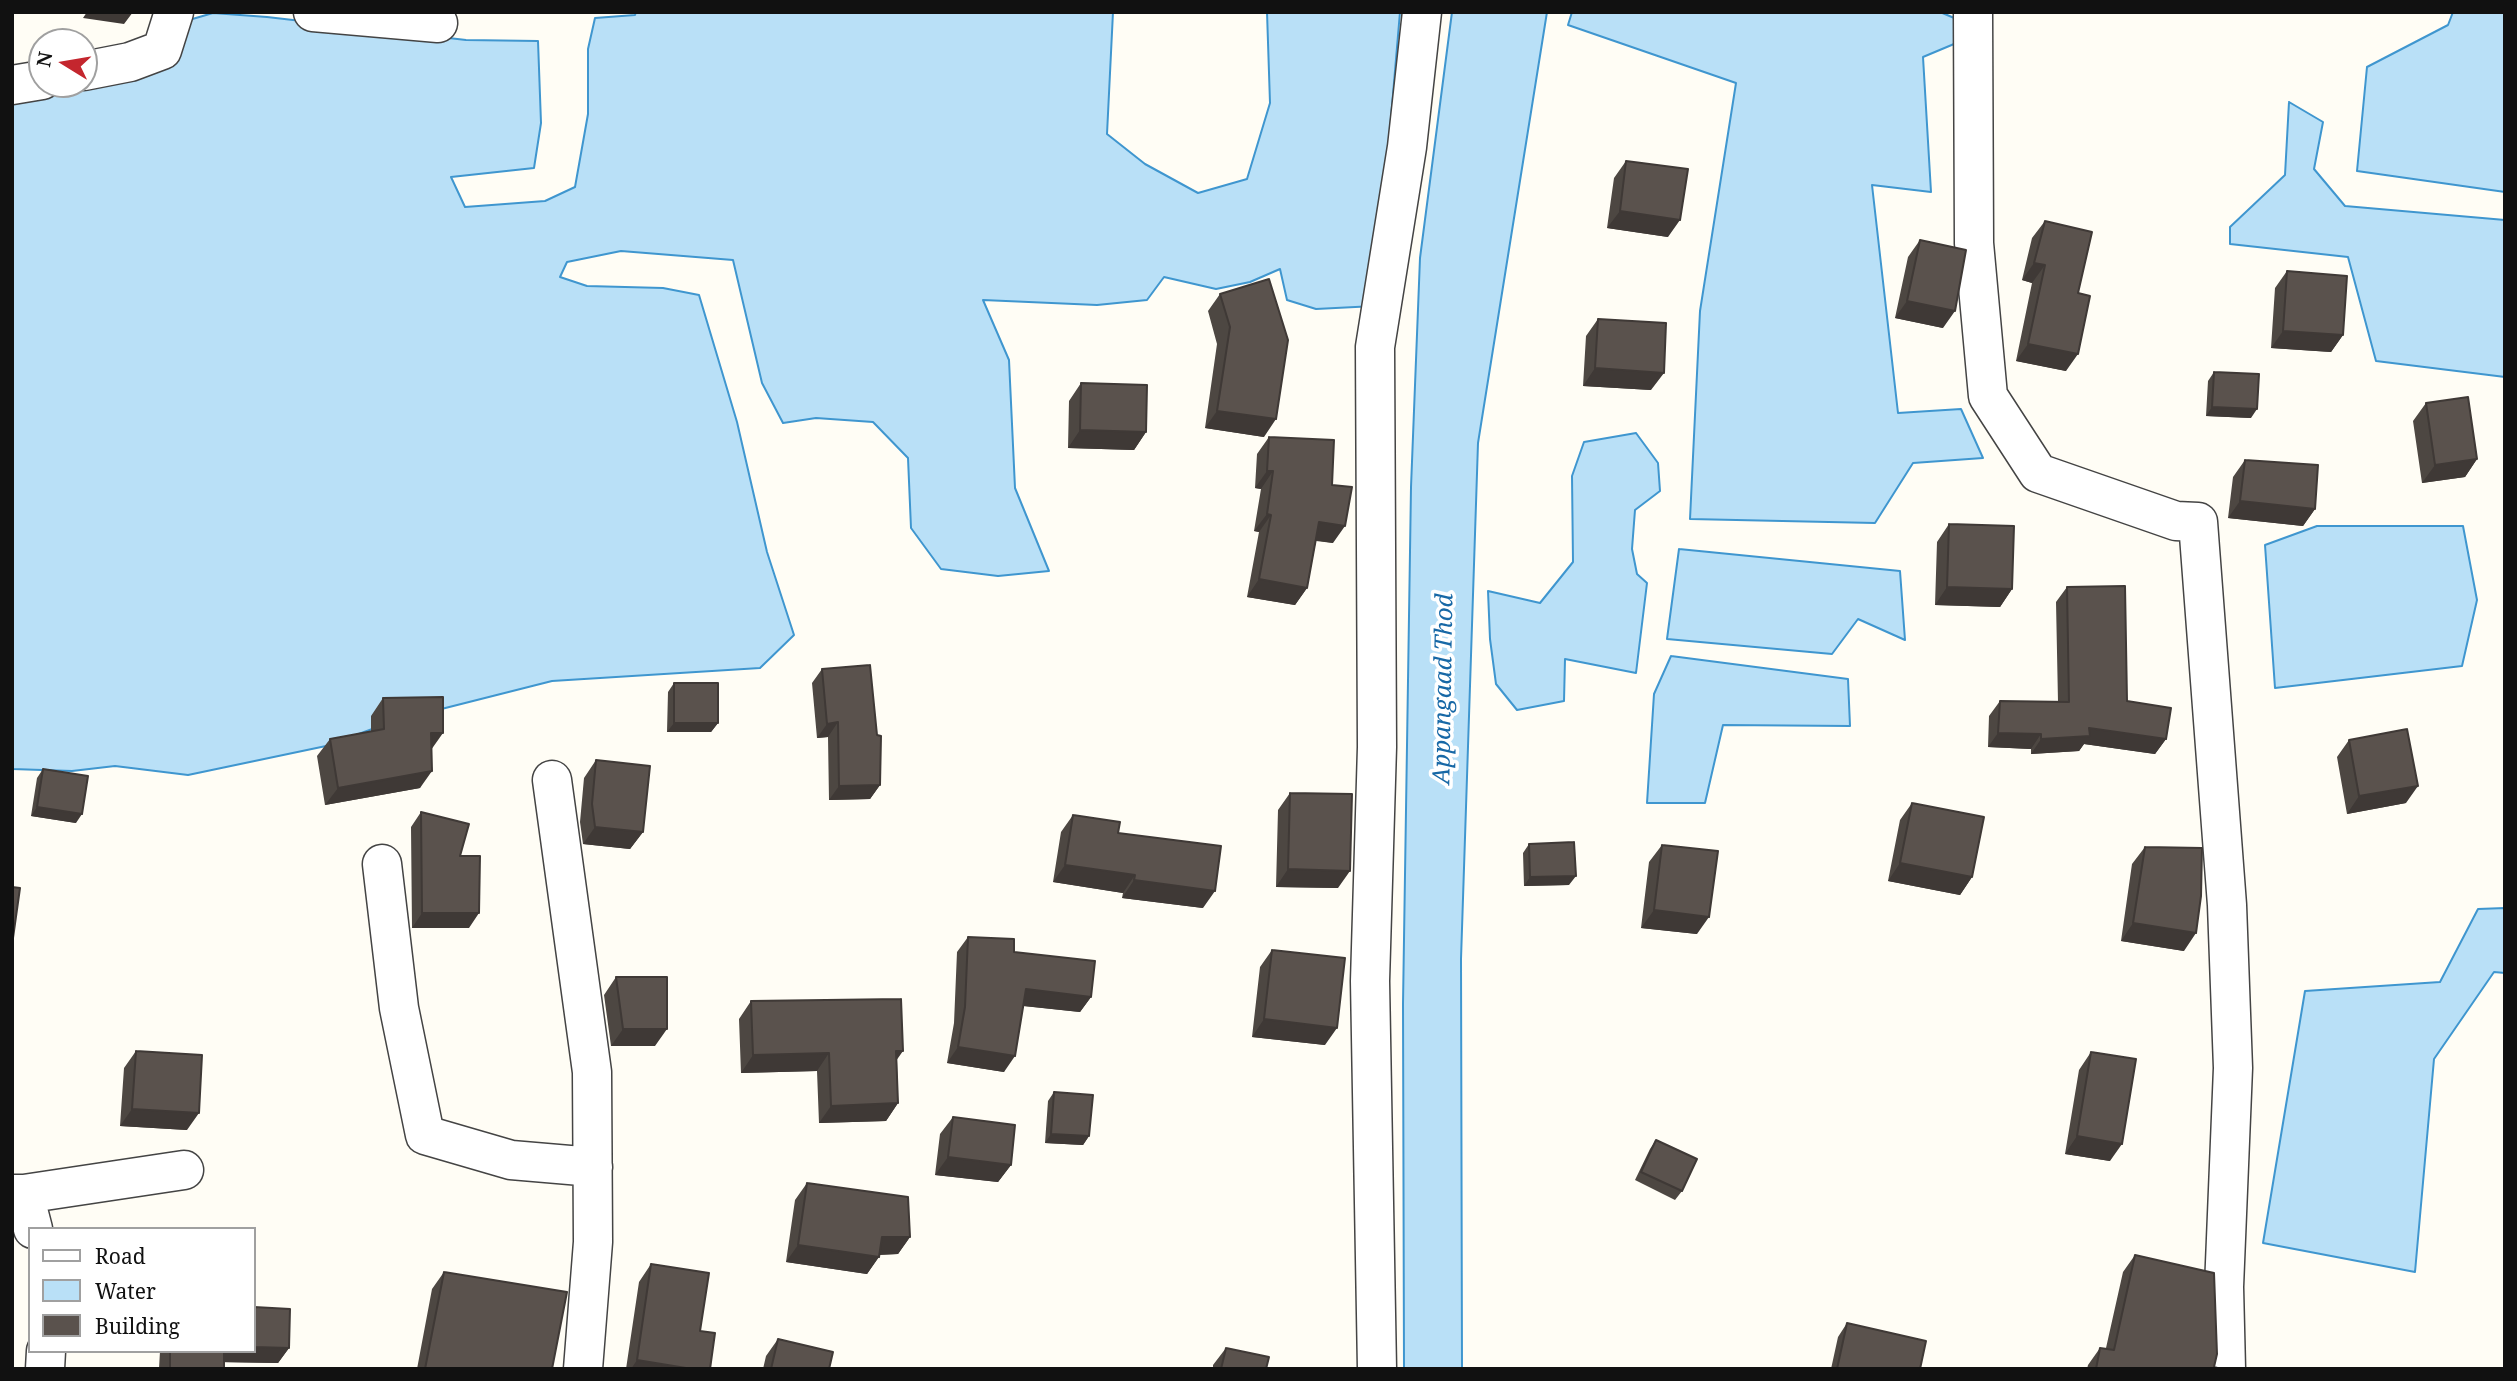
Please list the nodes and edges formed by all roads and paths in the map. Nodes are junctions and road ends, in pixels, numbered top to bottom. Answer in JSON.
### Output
{"nodes":[{"id":1,"x":174,"y":12,"type":"edge"},
{"id":2,"x":313,"y":12,"type":"edge"},
{"id":3,"x":1422,"y":12,"type":"edge"},
{"id":4,"x":1973,"y":12,"type":"edge"},
{"id":5,"x":438,"y":23,"type":"dead end"},
{"id":6,"x":98,"y":68,"type":"edge"},
{"id":7,"x":552,"y":780,"type":"dead end"},
{"id":8,"x":382,"y":864,"type":"dead end"},
{"id":9,"x":593,"y":1167,"type":"junction"},
{"id":10,"x":184,"y":1170,"type":"dead end"},
{"id":11,"x":23,"y":1206,"type":"edge"},
{"id":12,"x":583,"y":1369,"type":"edge"},
{"id":13,"x":1377,"y":1369,"type":"edge"},
{"id":14,"x":2226,"y":1369,"type":"edge"}],
"edges":[{"from":1,"to":6,"type":"street"},
{"from":2,"to":5,"type":"street"},
{"from":3,"to":13,"type":"street"},
{"from":4,"to":14,"type":"street"},
{"from":7,"to":9,"type":"street"},
{"from":8,"to":9,"type":"street"},
{"from":9,"to":12,"type":"street"},
{"from":10,"to":11,"type":"street"}]}
